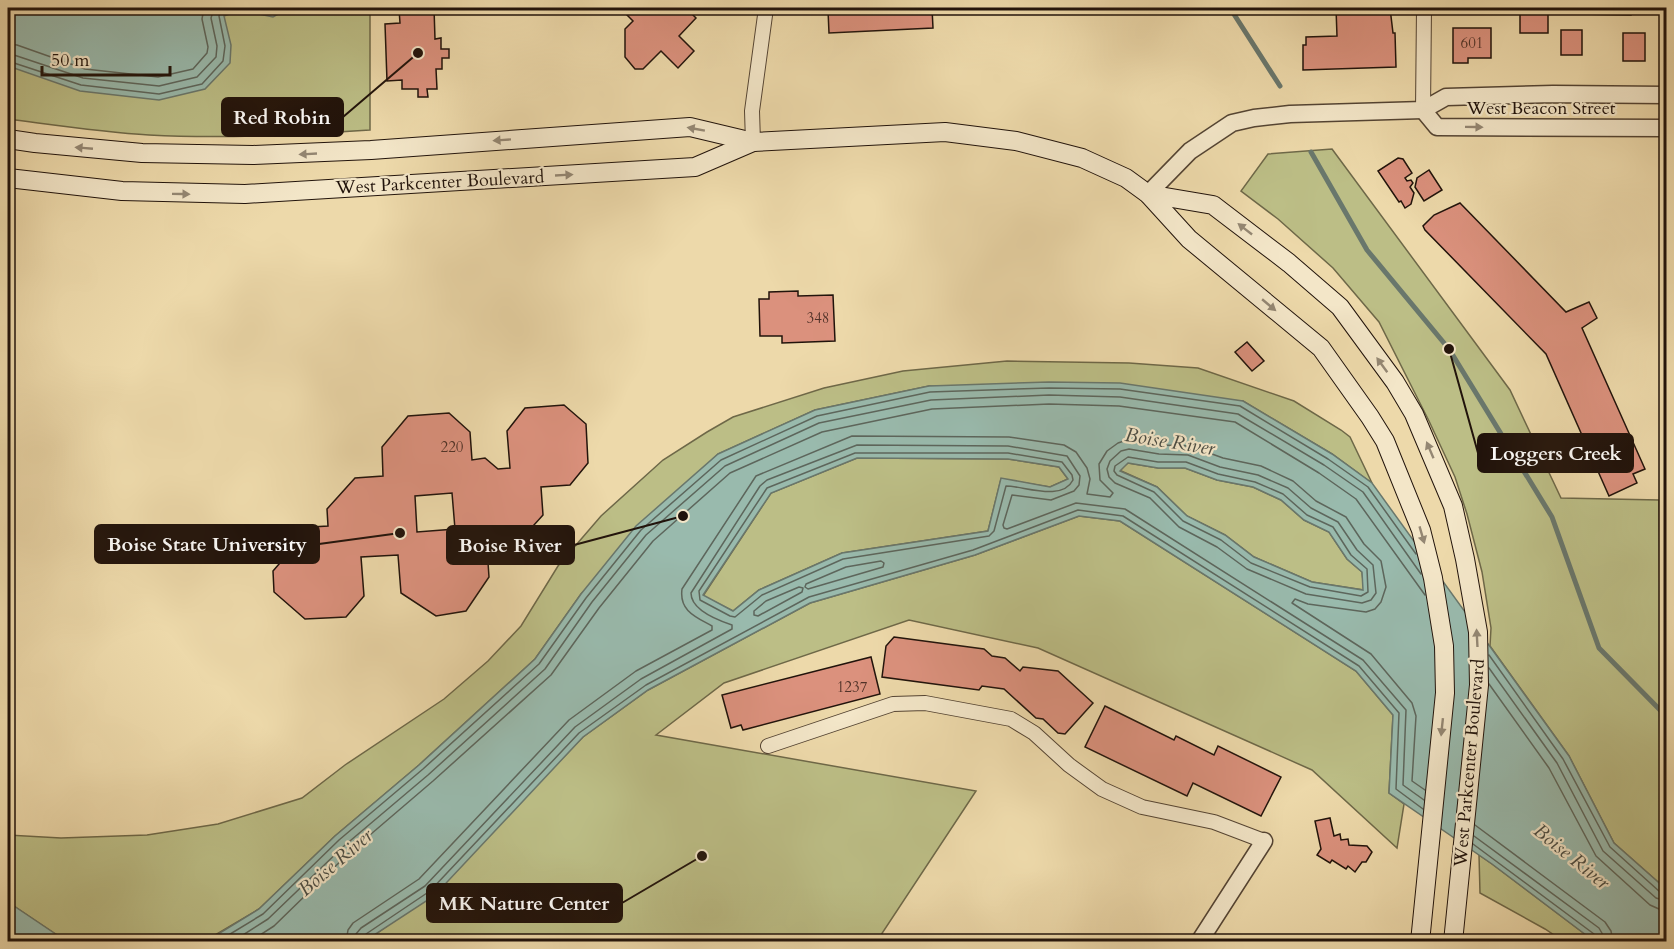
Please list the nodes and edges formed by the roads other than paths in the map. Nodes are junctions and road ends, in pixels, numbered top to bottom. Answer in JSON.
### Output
{"nodes":[{"id":1,"x":766,"y":8,"type":"edge"},
{"id":2,"x":1424,"y":8,"type":"edge"},
{"id":3,"x":1666,"y":95,"type":"edge"},
{"id":4,"x":1423,"y":110,"type":"junction"},
{"id":5,"x":1666,"y":128,"type":"edge"},
{"id":6,"x":8,"y":139,"type":"edge"},
{"id":7,"x":753,"y":142,"type":"junction"},
{"id":8,"x":8,"y":178,"type":"edge"},
{"id":9,"x":1149,"y":194,"type":"junction"},
{"id":10,"x":768,"y":746,"type":"dead end"},
{"id":11,"x":1264,"y":841,"type":"joint"},
{"id":12,"x":1199,"y":942,"type":"edge"},
{"id":13,"x":1420,"y":942,"type":"edge"},
{"id":14,"x":1453,"y":942,"type":"edge"}],
"edges":[{"from":1,"to":7,"type":"street"},
{"from":2,"to":4,"type":"street"},
{"from":3,"to":4,"type":"street","name":"West Beacon Street"},
{"from":4,"to":5,"type":"street","name":"West Beacon Street","one_way":true},
{"from":4,"to":9,"type":"street","name":"West Beacon Street"},
{"from":7,"to":6,"type":"main road","name":"West Parkcenter Boulevard","one_way":true},
{"from":8,"to":7,"type":"main road","name":"West Parkcenter Boulevard","one_way":true},
{"from":7,"to":9,"type":"main road","name":"West Parkcenter Boulevard"},
{"from":9,"to":13,"type":"main road","name":"West Parkcenter Boulevard","one_way":true},
{"from":14,"to":9,"type":"main road","name":"West Parkcenter Boulevard","one_way":true},
{"from":10,"to":11,"type":"street"},
{"from":11,"to":12,"type":"street"}]}
